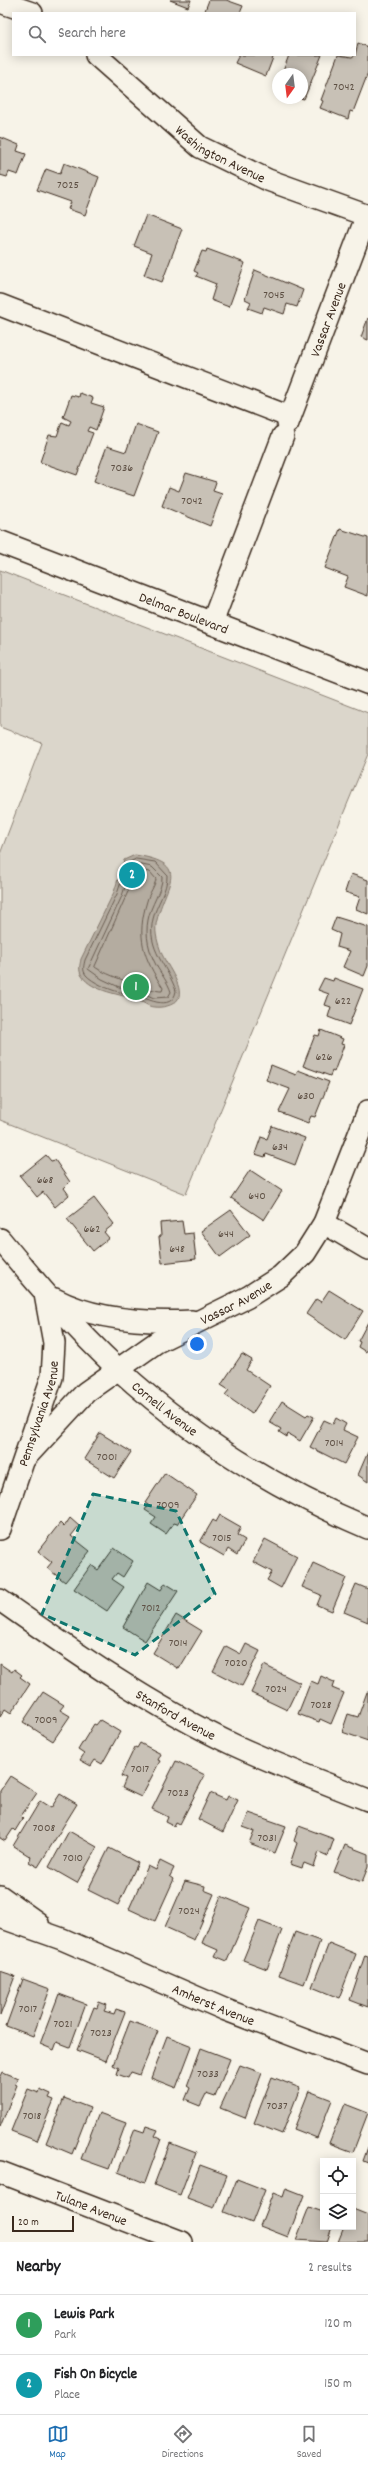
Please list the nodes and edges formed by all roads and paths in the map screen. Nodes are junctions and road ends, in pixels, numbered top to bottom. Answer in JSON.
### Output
{"nodes":[{"id":1,"x":0,"y":2,"type":"edge"},
{"id":2,"x":29,"y":12,"type":"edge"},
{"id":3,"x":97,"y":56,"type":"edge"},
{"id":4,"x":367,"y":216,"type":"edge"},
{"id":5,"x":0,"y":305,"type":"edge"},
{"id":6,"x":287,"y":425,"type":"junction"},
{"id":7,"x":0,"y":542,"type":"edge"},
{"id":8,"x":212,"y":623,"type":"junction"},
{"id":9,"x":368,"y":683,"type":"edge"},
{"id":10,"x":368,"y":1111,"type":"edge"},
{"id":11,"x":324,"y":1223,"type":"junction"},
{"id":12,"x":0,"y":1239,"type":"edge"},
{"id":13,"x":368,"y":1249,"type":"edge"},
{"id":14,"x":45,"y":1294,"type":"junction"},
{"id":15,"x":198,"y":1320,"type":"junction"},
{"id":16,"x":118,"y":1369,"type":"junction"},
{"id":17,"x":25,"y":1458,"type":"junction"},
{"id":18,"x":368,"y":1528,"type":"edge"},
{"id":19,"x":0,"y":1529,"type":"edge"},
{"id":20,"x":0,"y":1600,"type":"edge"},
{"id":21,"x":368,"y":1800,"type":"edge"},
{"id":22,"x":0,"y":1896,"type":"edge"},
{"id":23,"x":0,"y":1917,"type":"edge"},
{"id":24,"x":62,"y":1939,"type":"junction"},
{"id":25,"x":368,"y":2064,"type":"edge"},
{"id":26,"x":0,"y":2172,"type":"edge"},
{"id":27,"x":182,"y":2242,"type":"edge"}],
"edges":[{"from":1,"to":2,"type":"street"},
{"from":3,"to":4,"type":"street","name":"Washington Avenue"},
{"from":4,"to":6,"type":"street","name":"Vassar Avenue"},
{"from":5,"to":6,"type":"street"},
{"from":6,"to":8,"type":"street","name":"Vassar Avenue"},
{"from":7,"to":8,"type":"main road","name":"Delmar Boulevard"},
{"from":8,"to":9,"type":"main road","name":"Delmar Boulevard"},
{"from":10,"to":11,"type":"street","name":"Vassar Avenue"},
{"from":11,"to":13,"type":"street"},
{"from":11,"to":15,"type":"street","name":"Vassar Avenue"},
{"from":12,"to":14,"type":"street","name":"Cornell Avenue"},
{"from":14,"to":15,"type":"street"},
{"from":14,"to":16,"type":"street","name":"Cornell Avenue"},
{"from":14,"to":17,"type":"street","name":"Pennsylvania Avenue"},
{"from":15,"to":16,"type":"street","name":"Vassar Avenue"},
{"from":16,"to":17,"type":"street","name":"Vassar Avenue"},
{"from":16,"to":18,"type":"street","name":"Cornell Avenue"},
{"from":17,"to":19,"type":"street","name":"Pennsylvania Avenue"},
{"from":20,"to":21,"type":"street","name":"Stanford Avenue"},
{"from":22,"to":24,"type":"street","name":"Amherst Avenue"},
{"from":23,"to":24,"type":"street","name":"Amherst Avenue"},
{"from":24,"to":25,"type":"street","name":"Amherst Avenue"},
{"from":26,"to":27,"type":"street","name":"Tulane Avenue"}]}
